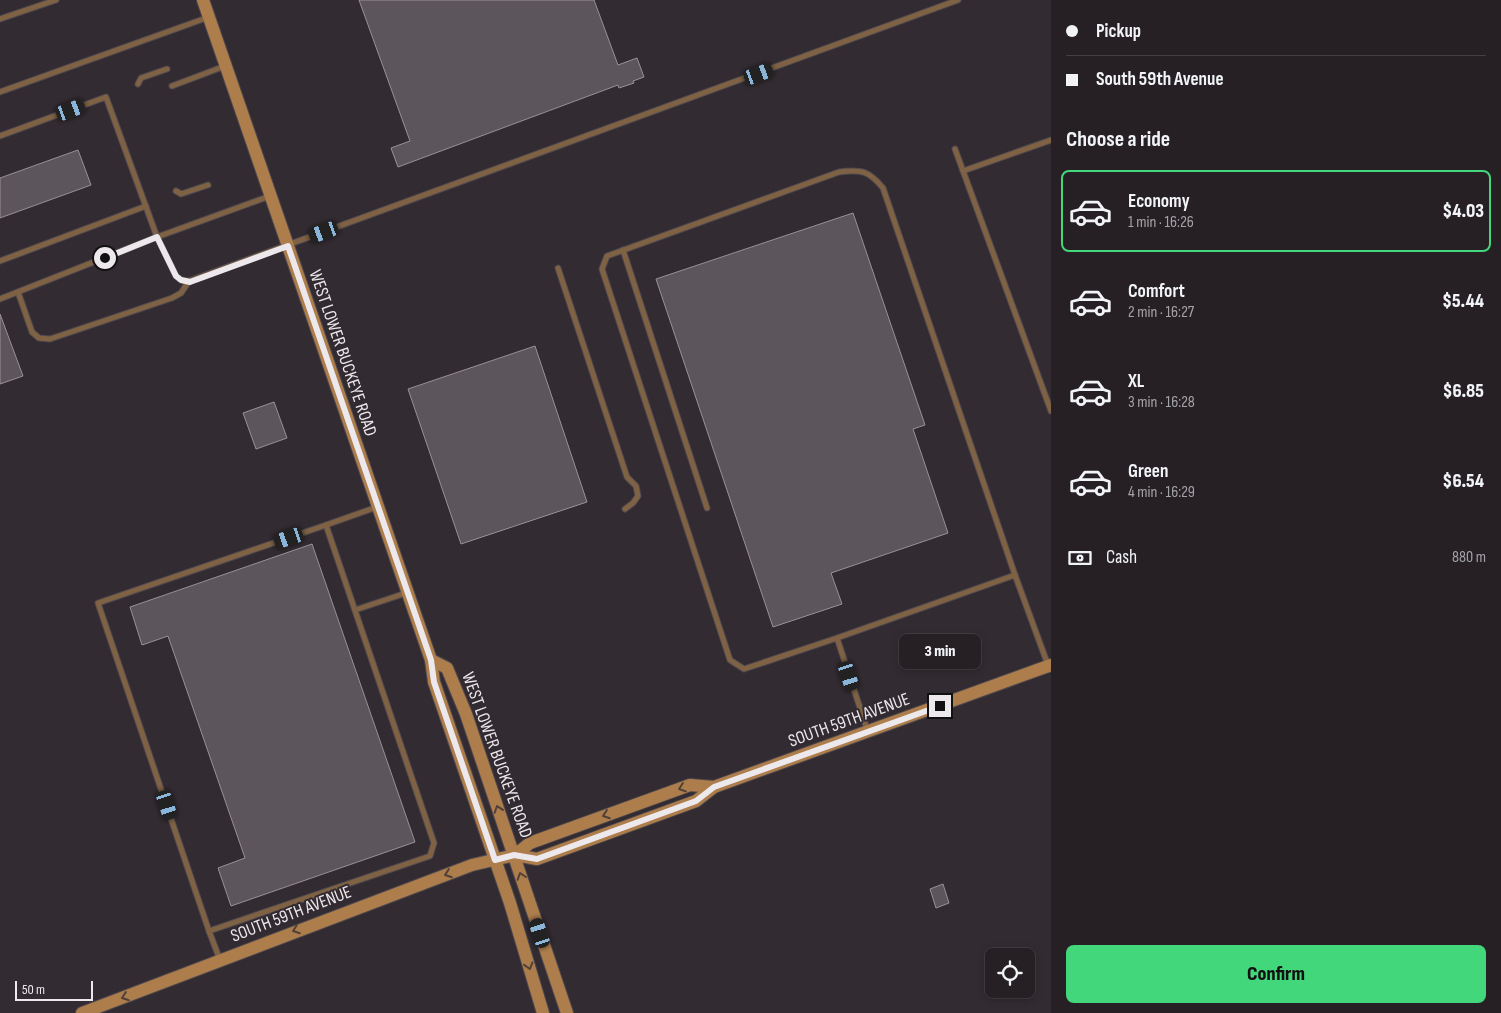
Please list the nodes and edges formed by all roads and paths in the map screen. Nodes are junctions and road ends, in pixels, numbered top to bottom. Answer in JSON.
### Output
{"nodes":[{"id":1,"x":56,"y":0,"type":"edge"},
{"id":2,"x":203,"y":0,"type":"edge"},
{"id":3,"x":958,"y":0,"type":"edge"},
{"id":4,"x":209,"y":17,"type":"junction"},
{"id":5,"x":0,"y":19,"type":"edge"},
{"id":6,"x":226,"y":66,"type":"junction"},
{"id":7,"x":166,"y":69,"type":"dead end"},
{"id":8,"x":138,"y":84,"type":"dead end"},
{"id":9,"x":172,"y":86,"type":"dead end"},
{"id":10,"x":0,"y":92,"type":"edge"},
{"id":11,"x":0,"y":136,"type":"edge"},
{"id":12,"x":1051,"y":140,"type":"edge"},
{"id":13,"x":955,"y":149,"type":"dead end"},
{"id":14,"x":963,"y":171,"type":"junction"},
{"id":15,"x":208,"y":185,"type":"dead end"},
{"id":16,"x":176,"y":191,"type":"dead end"},
{"id":17,"x":270,"y":196,"type":"junction"},
{"id":18,"x":146,"y":206,"type":"junction"},
{"id":19,"x":157,"y":237,"type":"junction"},
{"id":20,"x":288,"y":246,"type":"junction"},
{"id":21,"x":623,"y":250,"type":"junction"},
{"id":22,"x":0,"y":261,"type":"edge"},
{"id":23,"x":558,"y":268,"type":"dead end"},
{"id":24,"x":190,"y":282,"type":"junction"},
{"id":25,"x":18,"y":292,"type":"junction"},
{"id":26,"x":0,"y":300,"type":"edge"},
{"id":27,"x":1051,"y":411,"type":"edge"},
{"id":28,"x":378,"y":507,"type":"junction"},
{"id":29,"x":707,"y":508,"type":"dead end"},
{"id":30,"x":625,"y":509,"type":"dead end"},
{"id":31,"x":326,"y":525,"type":"junction"},
{"id":32,"x":1015,"y":575,"type":"junction"},
{"id":33,"x":407,"y":593,"type":"junction"},
{"id":34,"x":355,"y":610,"type":"junction"},
{"id":35,"x":837,"y":638,"type":"junction"},
{"id":36,"x":431,"y":660,"type":"junction"},
{"id":37,"x":1050,"y":665,"type":"edge"},
{"id":38,"x":868,"y":732,"type":"junction"},
{"id":39,"x":514,"y":855,"type":"junction"},
{"id":40,"x":495,"y":860,"type":"junction"},
{"id":41,"x":209,"y":931,"type":"junction"},
{"id":42,"x":220,"y":960,"type":"junction"},
{"id":43,"x":82,"y":1013,"type":"edge"},
{"id":44,"x":543,"y":1013,"type":"edge"},
{"id":45,"x":567,"y":1013,"type":"edge"}],
"edges":[{"from":1,"to":5,"type":"lane"},
{"from":2,"to":4,"type":"main road","name":"WEST LOWER BUCKEYE ROAD"},
{"from":3,"to":20,"type":"lane"},
{"from":4,"to":6,"type":"main road","name":"WEST LOWER BUCKEYE ROAD"},
{"from":4,"to":10,"type":"lane"},
{"from":6,"to":9,"type":"lane"},
{"from":6,"to":17,"type":"main road","name":"WEST LOWER BUCKEYE ROAD"},
{"from":7,"to":8,"type":"lane"},
{"from":11,"to":18,"type":"lane"},
{"from":12,"to":14,"type":"lane"},
{"from":13,"to":14,"type":"lane"},
{"from":14,"to":27,"type":"lane"},
{"from":15,"to":16,"type":"lane"},
{"from":17,"to":19,"type":"lane"},
{"from":17,"to":20,"type":"main road","name":"WEST LOWER BUCKEYE ROAD"},
{"from":18,"to":19,"type":"lane"},
{"from":18,"to":22,"type":"lane"},
{"from":19,"to":24,"type":"lane"},
{"from":19,"to":25,"type":"lane"},
{"from":20,"to":24,"type":"lane"},
{"from":20,"to":28,"type":"main road","name":"WEST LOWER BUCKEYE ROAD"},
{"from":21,"to":29,"type":"lane"},
{"from":21,"to":32,"type":"lane"},
{"from":21,"to":35,"type":"lane"},
{"from":23,"to":30,"type":"lane"},
{"from":24,"to":25,"type":"lane"},
{"from":25,"to":26,"type":"lane"},
{"from":28,"to":31,"type":"lane"},
{"from":28,"to":33,"type":"main road","name":"WEST LOWER BUCKEYE ROAD"},
{"from":31,"to":34,"type":"lane"},
{"from":31,"to":41,"type":"lane"},
{"from":32,"to":35,"type":"lane"},
{"from":32,"to":37,"type":"lane"},
{"from":33,"to":34,"type":"lane"},
{"from":33,"to":36,"type":"main road","name":"WEST LOWER BUCKEYE ROAD"},
{"from":34,"to":41,"type":"lane"},
{"from":35,"to":38,"type":"lane"},
{"from":39,"to":36,"type":"main road","name":"WEST LOWER BUCKEYE ROAD","one_way":true},
{"from":36,"to":40,"type":"main road","name":"WEST LOWER BUCKEYE ROAD"},
{"from":37,"to":38,"type":"main road","name":"SOUTH 59TH AVENUE"},
{"from":38,"to":39,"type":"main road","name":"SOUTH 59TH AVENUE"},
{"from":39,"to":40,"type":"main road","name":"SOUTH 59TH AVENUE"},
{"from":45,"to":39,"type":"main road","name":"WEST LOWER BUCKEYE ROAD","one_way":true},
{"from":40,"to":42,"type":"main road","name":"SOUTH 59TH AVENUE","one_way":true},
{"from":40,"to":44,"type":"main road","name":"WEST LOWER BUCKEYE ROAD","one_way":true},
{"from":41,"to":42,"type":"lane"},
{"from":42,"to":43,"type":"main road","name":"SOUTH 59TH AVENUE","one_way":true}]}
